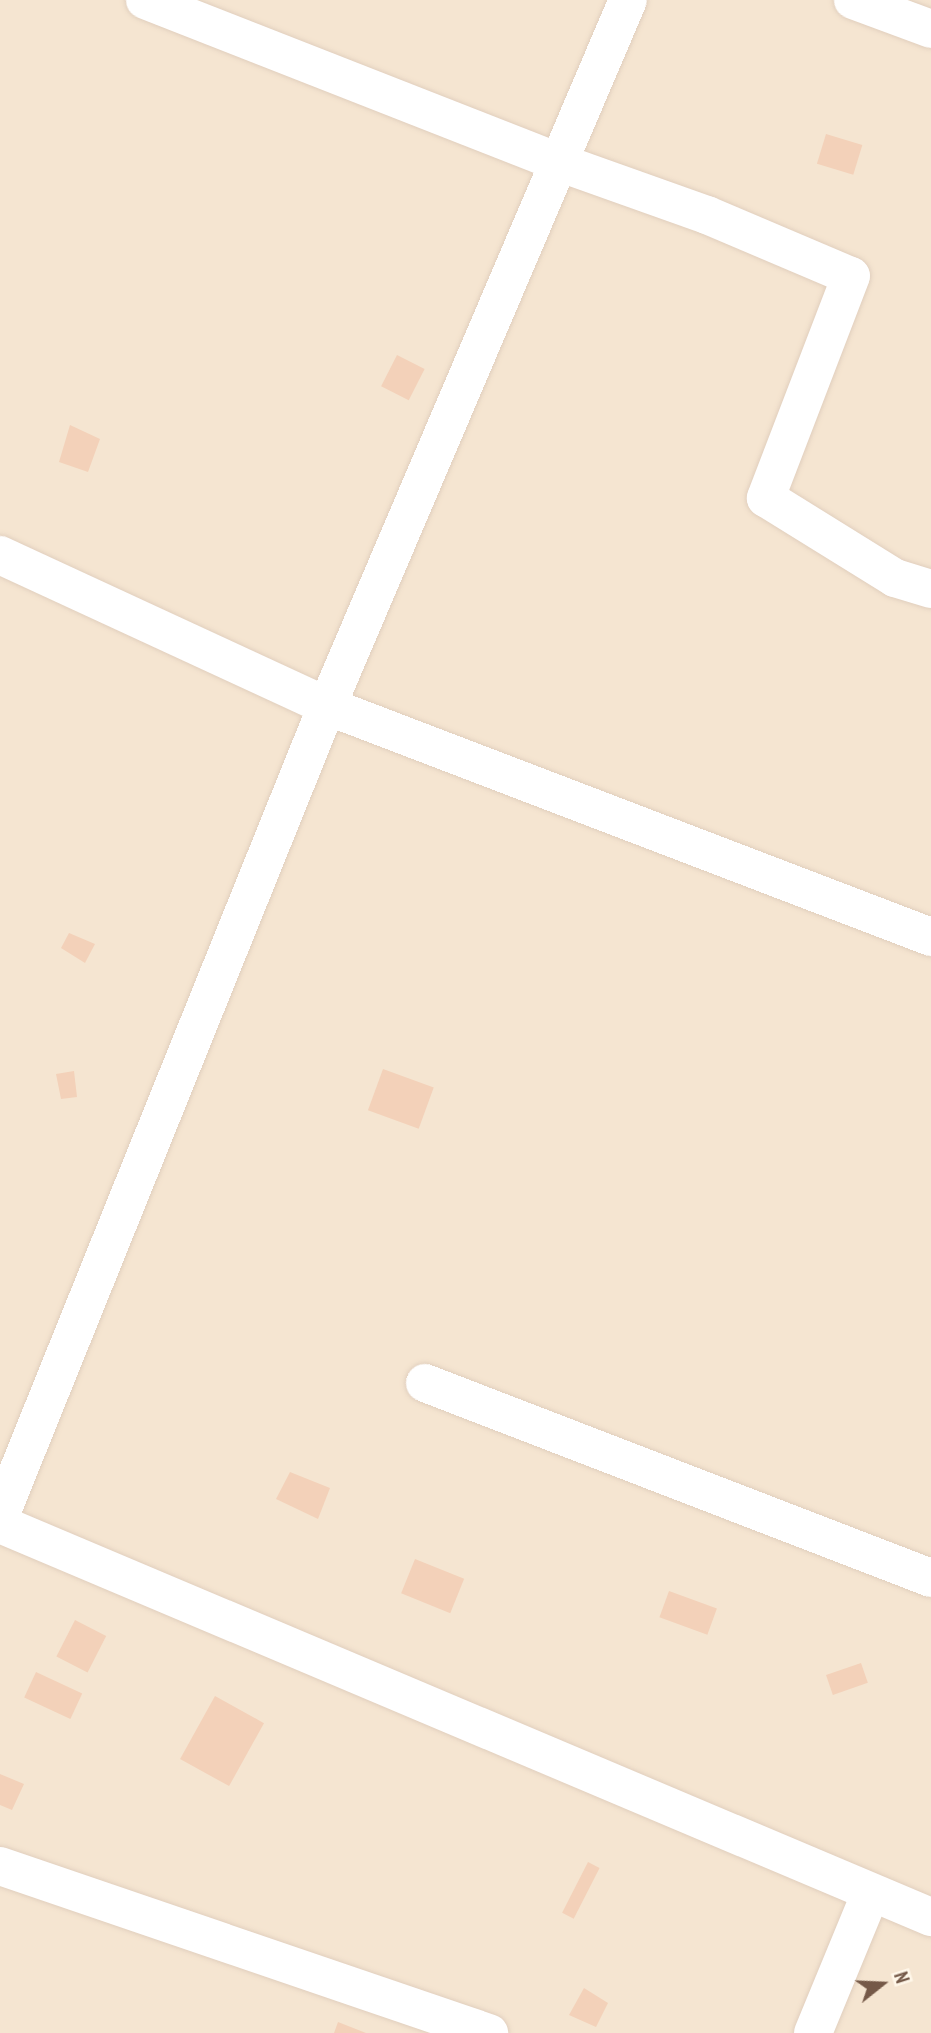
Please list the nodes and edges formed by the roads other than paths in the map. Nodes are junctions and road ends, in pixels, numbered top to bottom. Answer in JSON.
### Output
{"nodes":[{"id":1,"x":145,"y":0,"type":"edge"},
{"id":2,"x":628,"y":0,"type":"edge"},
{"id":3,"x":853,"y":0,"type":"edge"},
{"id":4,"x":931,"y":29,"type":"edge"},
{"id":5,"x":558,"y":162,"type":"junction"},
{"id":6,"x":0,"y":555,"type":"edge"},
{"id":7,"x":931,"y":589,"type":"edge"},
{"id":8,"x":327,"y":706,"type":"junction"},
{"id":9,"x":931,"y":937,"type":"edge"},
{"id":10,"x":425,"y":1383,"type":"dead end"},
{"id":11,"x":0,"y":1516,"type":"edge"},
{"id":12,"x":0,"y":1524,"type":"edge"},
{"id":13,"x":931,"y":1578,"type":"edge"},
{"id":14,"x":0,"y":1866,"type":"edge"},
{"id":15,"x":871,"y":1892,"type":"junction"},
{"id":16,"x":931,"y":1917,"type":"edge"},
{"id":17,"x":489,"y":2033,"type":"edge"},
{"id":18,"x":813,"y":2033,"type":"edge"}],
"edges":[{"from":1,"to":5,"type":"street"},
{"from":2,"to":5,"type":"street"},
{"from":3,"to":4,"type":"street"},
{"from":5,"to":7,"type":"street"},
{"from":5,"to":8,"type":"street"},
{"from":6,"to":8,"type":"street"},
{"from":8,"to":9,"type":"street"},
{"from":8,"to":11,"type":"street"},
{"from":10,"to":13,"type":"street"},
{"from":12,"to":15,"type":"street"},
{"from":14,"to":17,"type":"street"},
{"from":15,"to":16,"type":"street"},
{"from":15,"to":18,"type":"street"}]}
